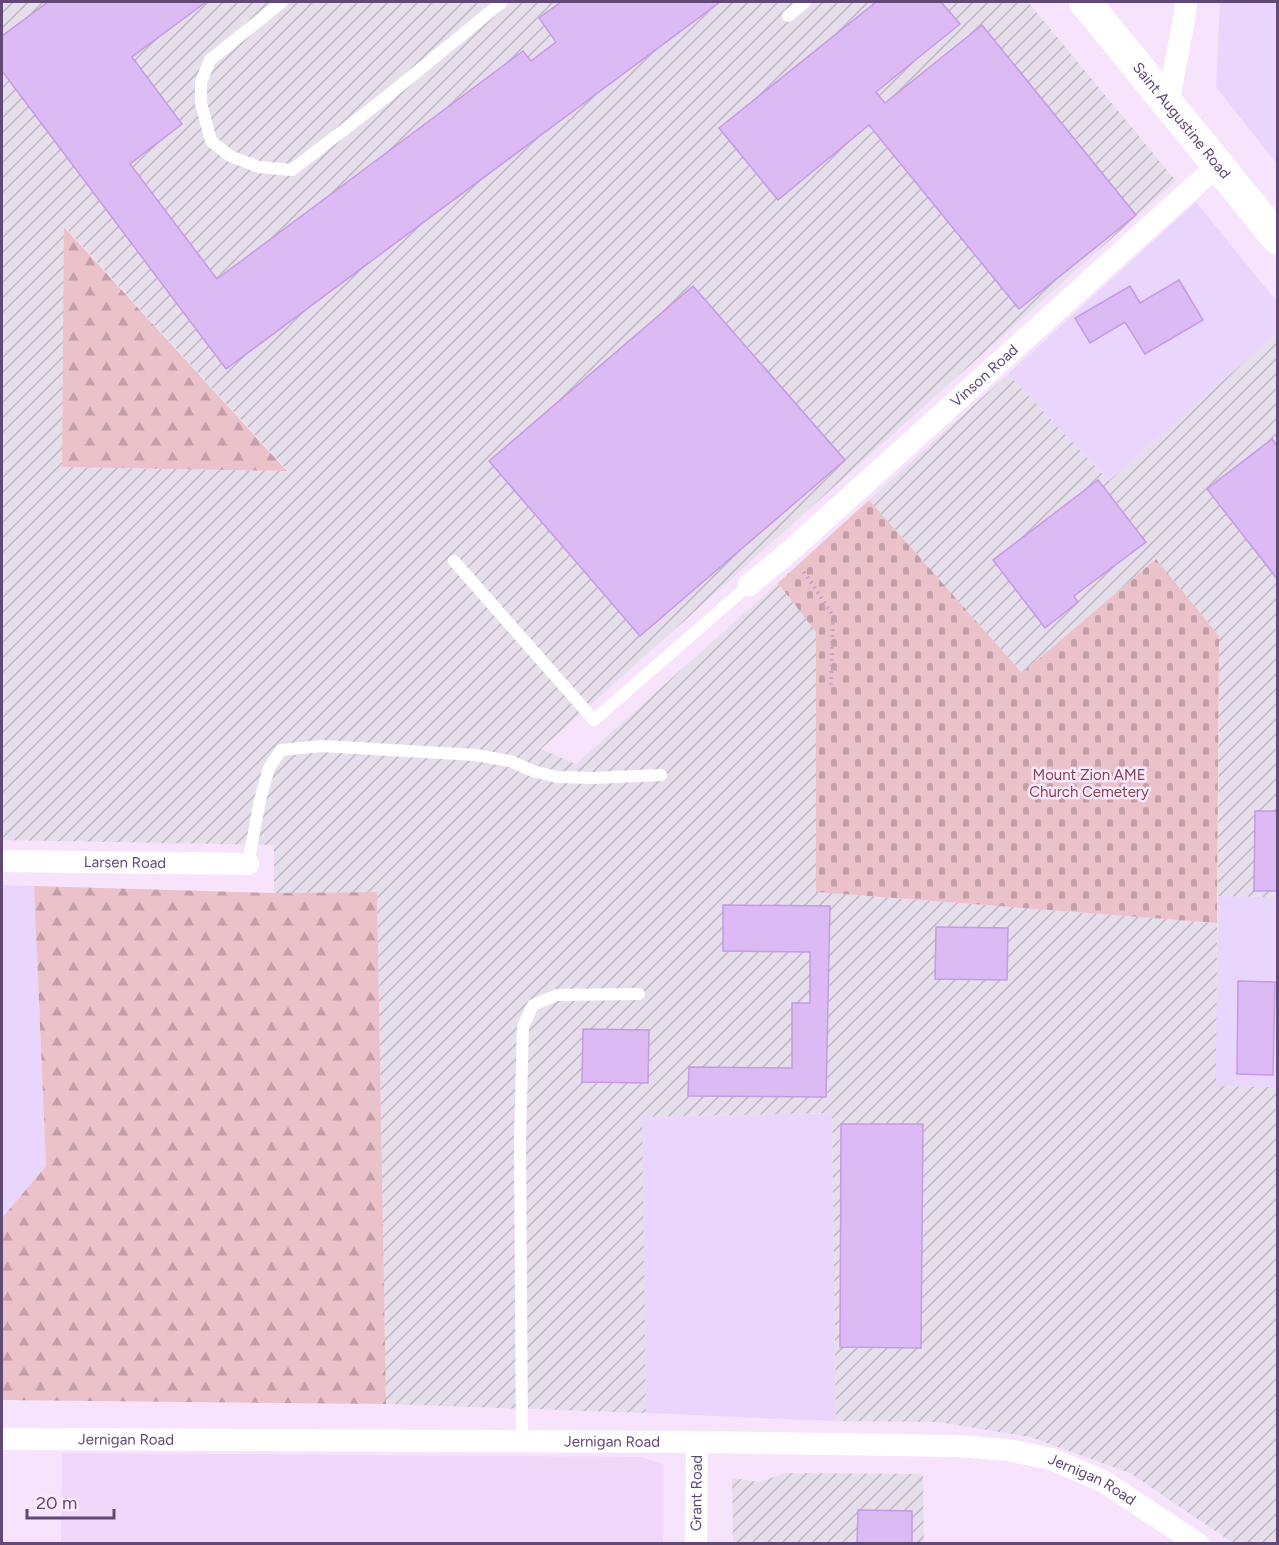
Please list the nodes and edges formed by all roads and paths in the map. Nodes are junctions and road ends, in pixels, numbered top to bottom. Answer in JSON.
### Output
{"nodes":[{"id":1,"x":282,"y":2,"type":"edge"},
{"id":2,"x":502,"y":2,"type":"edge"},
{"id":3,"x":805,"y":2,"type":"edge"},
{"id":4,"x":1085,"y":2,"type":"edge"},
{"id":5,"x":1186,"y":2,"type":"edge"},
{"id":6,"x":788,"y":16,"type":"dead end"},
{"id":7,"x":1168,"y":104,"type":"junction"},
{"id":8,"x":1218,"y":165,"type":"junction"},
{"id":9,"x":1278,"y":239,"type":"edge"},
{"id":10,"x":790,"y":552,"type":"junction"},
{"id":11,"x":454,"y":561,"type":"dead end"},
{"id":12,"x":749,"y":585,"type":"joint"},
{"id":13,"x":831,"y":687,"type":"dead end"},
{"id":14,"x":661,"y":775,"type":"dead end"},
{"id":15,"x":2,"y":861,"type":"edge"},
{"id":16,"x":248,"y":864,"type":"joint"},
{"id":17,"x":639,"y":994,"type":"dead end"},
{"id":18,"x":2,"y":1439,"type":"edge"},
{"id":19,"x":522,"y":1440,"type":"junction"},
{"id":20,"x":697,"y":1442,"type":"junction"},
{"id":21,"x":696,"y":1544,"type":"edge"},
{"id":22,"x":1198,"y":1544,"type":"edge"}],
"edges":[{"from":1,"to":2,"type":"lane"},
{"from":3,"to":6,"type":"lane"},
{"from":4,"to":7,"type":"main road","name":"Saint Augustine Road"},
{"from":5,"to":7,"type":"street"},
{"from":7,"to":8,"type":"main road","name":"Saint Augustine Road"},
{"from":8,"to":9,"type":"main road","name":"Saint Augustine Road"},
{"from":8,"to":10,"type":"street","name":"Vinson Road"},
{"from":10,"to":12,"type":"street","name":"Vinson Road"},
{"from":10,"to":13,"type":"path"},
{"from":11,"to":12,"type":"lane"},
{"from":14,"to":16,"type":"lane"},
{"from":15,"to":16,"type":"street","name":"Larsen Road"},
{"from":17,"to":19,"type":"lane"},
{"from":18,"to":19,"type":"street","name":"Jernigan Road"},
{"from":19,"to":20,"type":"street","name":"Jernigan Road"},
{"from":20,"to":21,"type":"street","name":"Grant Road"},
{"from":20,"to":22,"type":"street","name":"Jernigan Road"}]}
